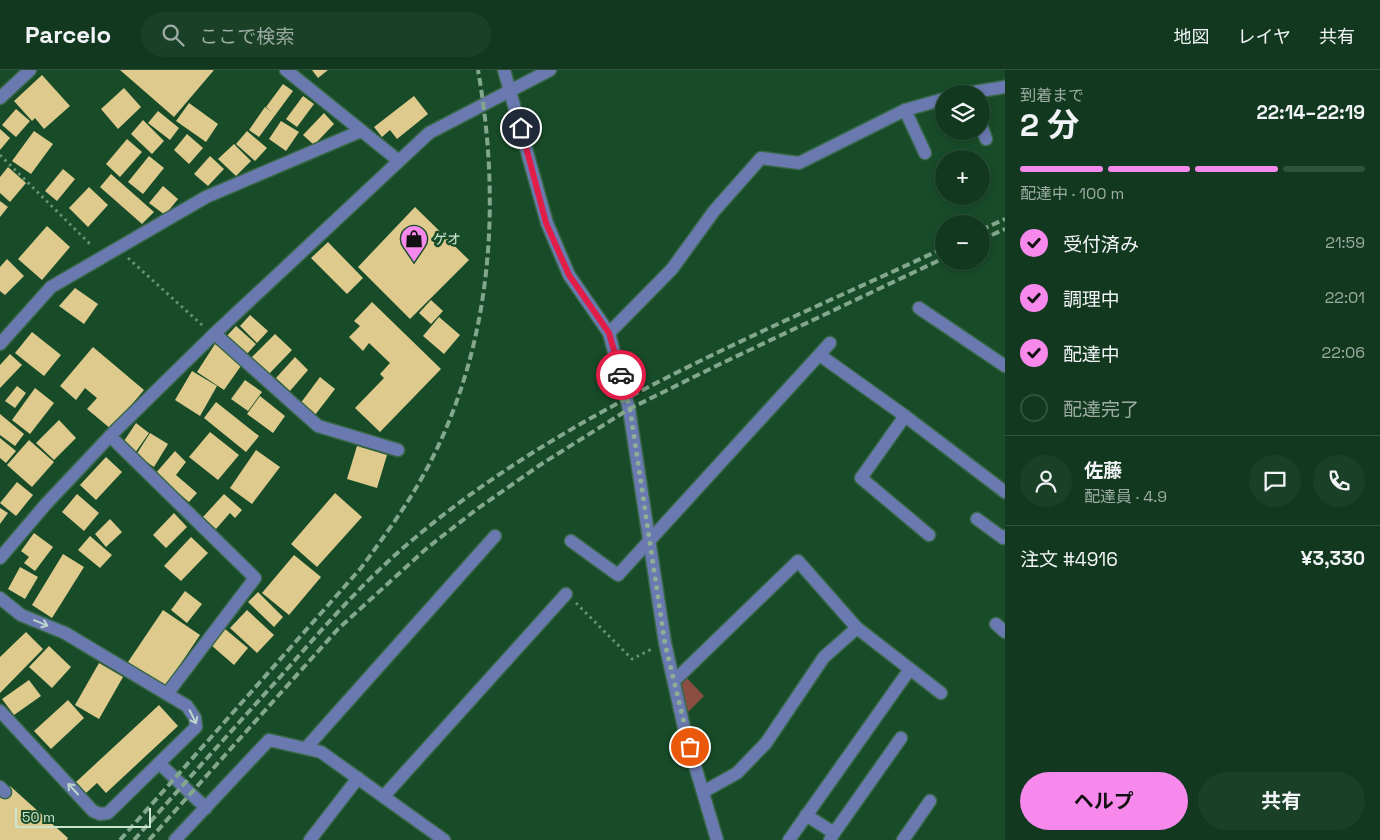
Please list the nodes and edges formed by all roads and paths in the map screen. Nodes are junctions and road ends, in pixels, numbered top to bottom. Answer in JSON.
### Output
{"nodes":[{"id":1,"x":30,"y":70,"type":"edge"},
{"id":2,"x":286,"y":70,"type":"edge"},
{"id":3,"x":504,"y":70,"type":"edge"},
{"id":4,"x":550,"y":70,"type":"edge"},
{"id":5,"x":1005,"y":87,"type":"edge"},
{"id":6,"x":990,"y":89,"type":"edge"},
{"id":7,"x":511,"y":90,"type":"junction"},
{"id":8,"x":0,"y":98,"type":"edge"},
{"id":9,"x":935,"y":102,"type":"edge"},
{"id":10,"x":905,"y":110,"type":"junction"},
{"id":11,"x":361,"y":131,"type":"junction"},
{"id":12,"x":925,"y":153,"type":"dead end"},
{"id":13,"x":0,"y":155,"type":"edge"},
{"id":14,"x":399,"y":161,"type":"junction"},
{"id":15,"x":118,"y":249,"type":"junction"},
{"id":16,"x":104,"y":258,"type":"junction"},
{"id":17,"x":919,"y":308,"type":"dead end"},
{"id":18,"x":609,"y":333,"type":"junction"},
{"id":19,"x":214,"y":334,"type":"junction"},
{"id":20,"x":830,"y":343,"type":"dead end"},
{"id":21,"x":0,"y":344,"type":"edge"},
{"id":22,"x":820,"y":356,"type":"junction"},
{"id":23,"x":1005,"y":366,"type":"edge"},
{"id":24,"x":905,"y":416,"type":"junction"},
{"id":25,"x":110,"y":436,"type":"junction"},
{"id":26,"x":398,"y":450,"type":"dead end"},
{"id":27,"x":1005,"y":492,"type":"edge"},
{"id":28,"x":977,"y":519,"type":"dead end"},
{"id":29,"x":929,"y":535,"type":"dead end"},
{"id":30,"x":495,"y":536,"type":"dead end"},
{"id":31,"x":1005,"y":536,"type":"edge"},
{"id":32,"x":650,"y":541,"type":"junction"},
{"id":33,"x":571,"y":542,"type":"dead end"},
{"id":34,"x":0,"y":558,"type":"edge"},
{"id":35,"x":566,"y":594,"type":"joint"},
{"id":36,"x":0,"y":598,"type":"edge"},
{"id":37,"x":858,"y":628,"type":"junction"},
{"id":38,"x":665,"y":644,"type":"junction"},
{"id":39,"x":910,"y":669,"type":"junction"},
{"id":40,"x":674,"y":681,"type":"junction"},
{"id":41,"x":941,"y":693,"type":"dead end"},
{"id":42,"x":167,"y":694,"type":"junction"},
{"id":43,"x":0,"y":711,"type":"edge"},
{"id":44,"x":900,"y":738,"type":"dead end"},
{"id":45,"x":306,"y":748,"type":"junction"},
{"id":46,"x":160,"y":764,"type":"junction"},
{"id":47,"x":358,"y":778,"type":"junction"},
{"id":48,"x":703,"y":792,"type":"junction"},
{"id":49,"x":384,"y":796,"type":"junction"},
{"id":50,"x":930,"y":802,"type":"dead end"},
{"id":51,"x":206,"y":808,"type":"junction"},
{"id":52,"x":806,"y":815,"type":"junction"},
{"id":53,"x":832,"y":837,"type":"edge"},
{"id":54,"x":175,"y":840,"type":"edge"},
{"id":55,"x":310,"y":840,"type":"edge"},
{"id":56,"x":444,"y":840,"type":"edge"},
{"id":57,"x":717,"y":840,"type":"edge"},
{"id":58,"x":789,"y":840,"type":"edge"},
{"id":59,"x":903,"y":840,"type":"edge"}],
"edges":[{"from":1,"to":8,"type":"street"},
{"from":2,"to":11,"type":"street"},
{"from":3,"to":7,"type":"street"},
{"from":4,"to":7,"type":"street"},
{"from":5,"to":6,"type":"street"},
{"from":7,"to":14,"type":"street"},
{"from":7,"to":18,"type":"street"},
{"from":9,"to":10,"type":"street"},
{"from":10,"to":12,"type":"street"},
{"from":10,"to":18,"type":"street"},
{"from":11,"to":14,"type":"street"},
{"from":11,"to":15,"type":"street"},
{"from":13,"to":16,"type":"path"},
{"from":14,"to":19,"type":"street"},
{"from":15,"to":16,"type":"street"},
{"from":15,"to":19,"type":"path"},
{"from":16,"to":21,"type":"street"},
{"from":17,"to":23,"type":"street"},
{"from":18,"to":32,"type":"street"},
{"from":19,"to":25,"type":"street"},
{"from":19,"to":26,"type":"street"},
{"from":20,"to":22,"type":"street"},
{"from":22,"to":24,"type":"street"},
{"from":22,"to":32,"type":"street"},
{"from":24,"to":27,"type":"street"},
{"from":24,"to":29,"type":"street"},
{"from":25,"to":34,"type":"street"},
{"from":25,"to":42,"type":"street"},
{"from":28,"to":31,"type":"street"},
{"from":30,"to":45,"type":"street"},
{"from":32,"to":33,"type":"street"},
{"from":32,"to":38,"type":"street"},
{"from":35,"to":38,"type":"path"},
{"from":35,"to":49,"type":"street"},
{"from":36,"to":42,"type":"street","one_way":true},
{"from":37,"to":39,"type":"street"},
{"from":37,"to":40,"type":"street"},
{"from":37,"to":48,"type":"street"},
{"from":38,"to":40,"type":"street"},
{"from":39,"to":41,"type":"street"},
{"from":39,"to":52,"type":"street"},
{"from":40,"to":48,"type":"street"},
{"from":42,"to":46,"type":"street","one_way":true},
{"from":46,"to":43,"type":"street","one_way":true},
{"from":44,"to":53,"type":"street"},
{"from":45,"to":47,"type":"street"},
{"from":45,"to":51,"type":"street"},
{"from":46,"to":51,"type":"street"},
{"from":47,"to":49,"type":"street"},
{"from":47,"to":55,"type":"street"},
{"from":48,"to":57,"type":"street"},
{"from":49,"to":56,"type":"street"},
{"from":50,"to":59,"type":"street"},
{"from":51,"to":54,"type":"street"},
{"from":52,"to":53,"type":"street"},
{"from":52,"to":58,"type":"street"}]}
